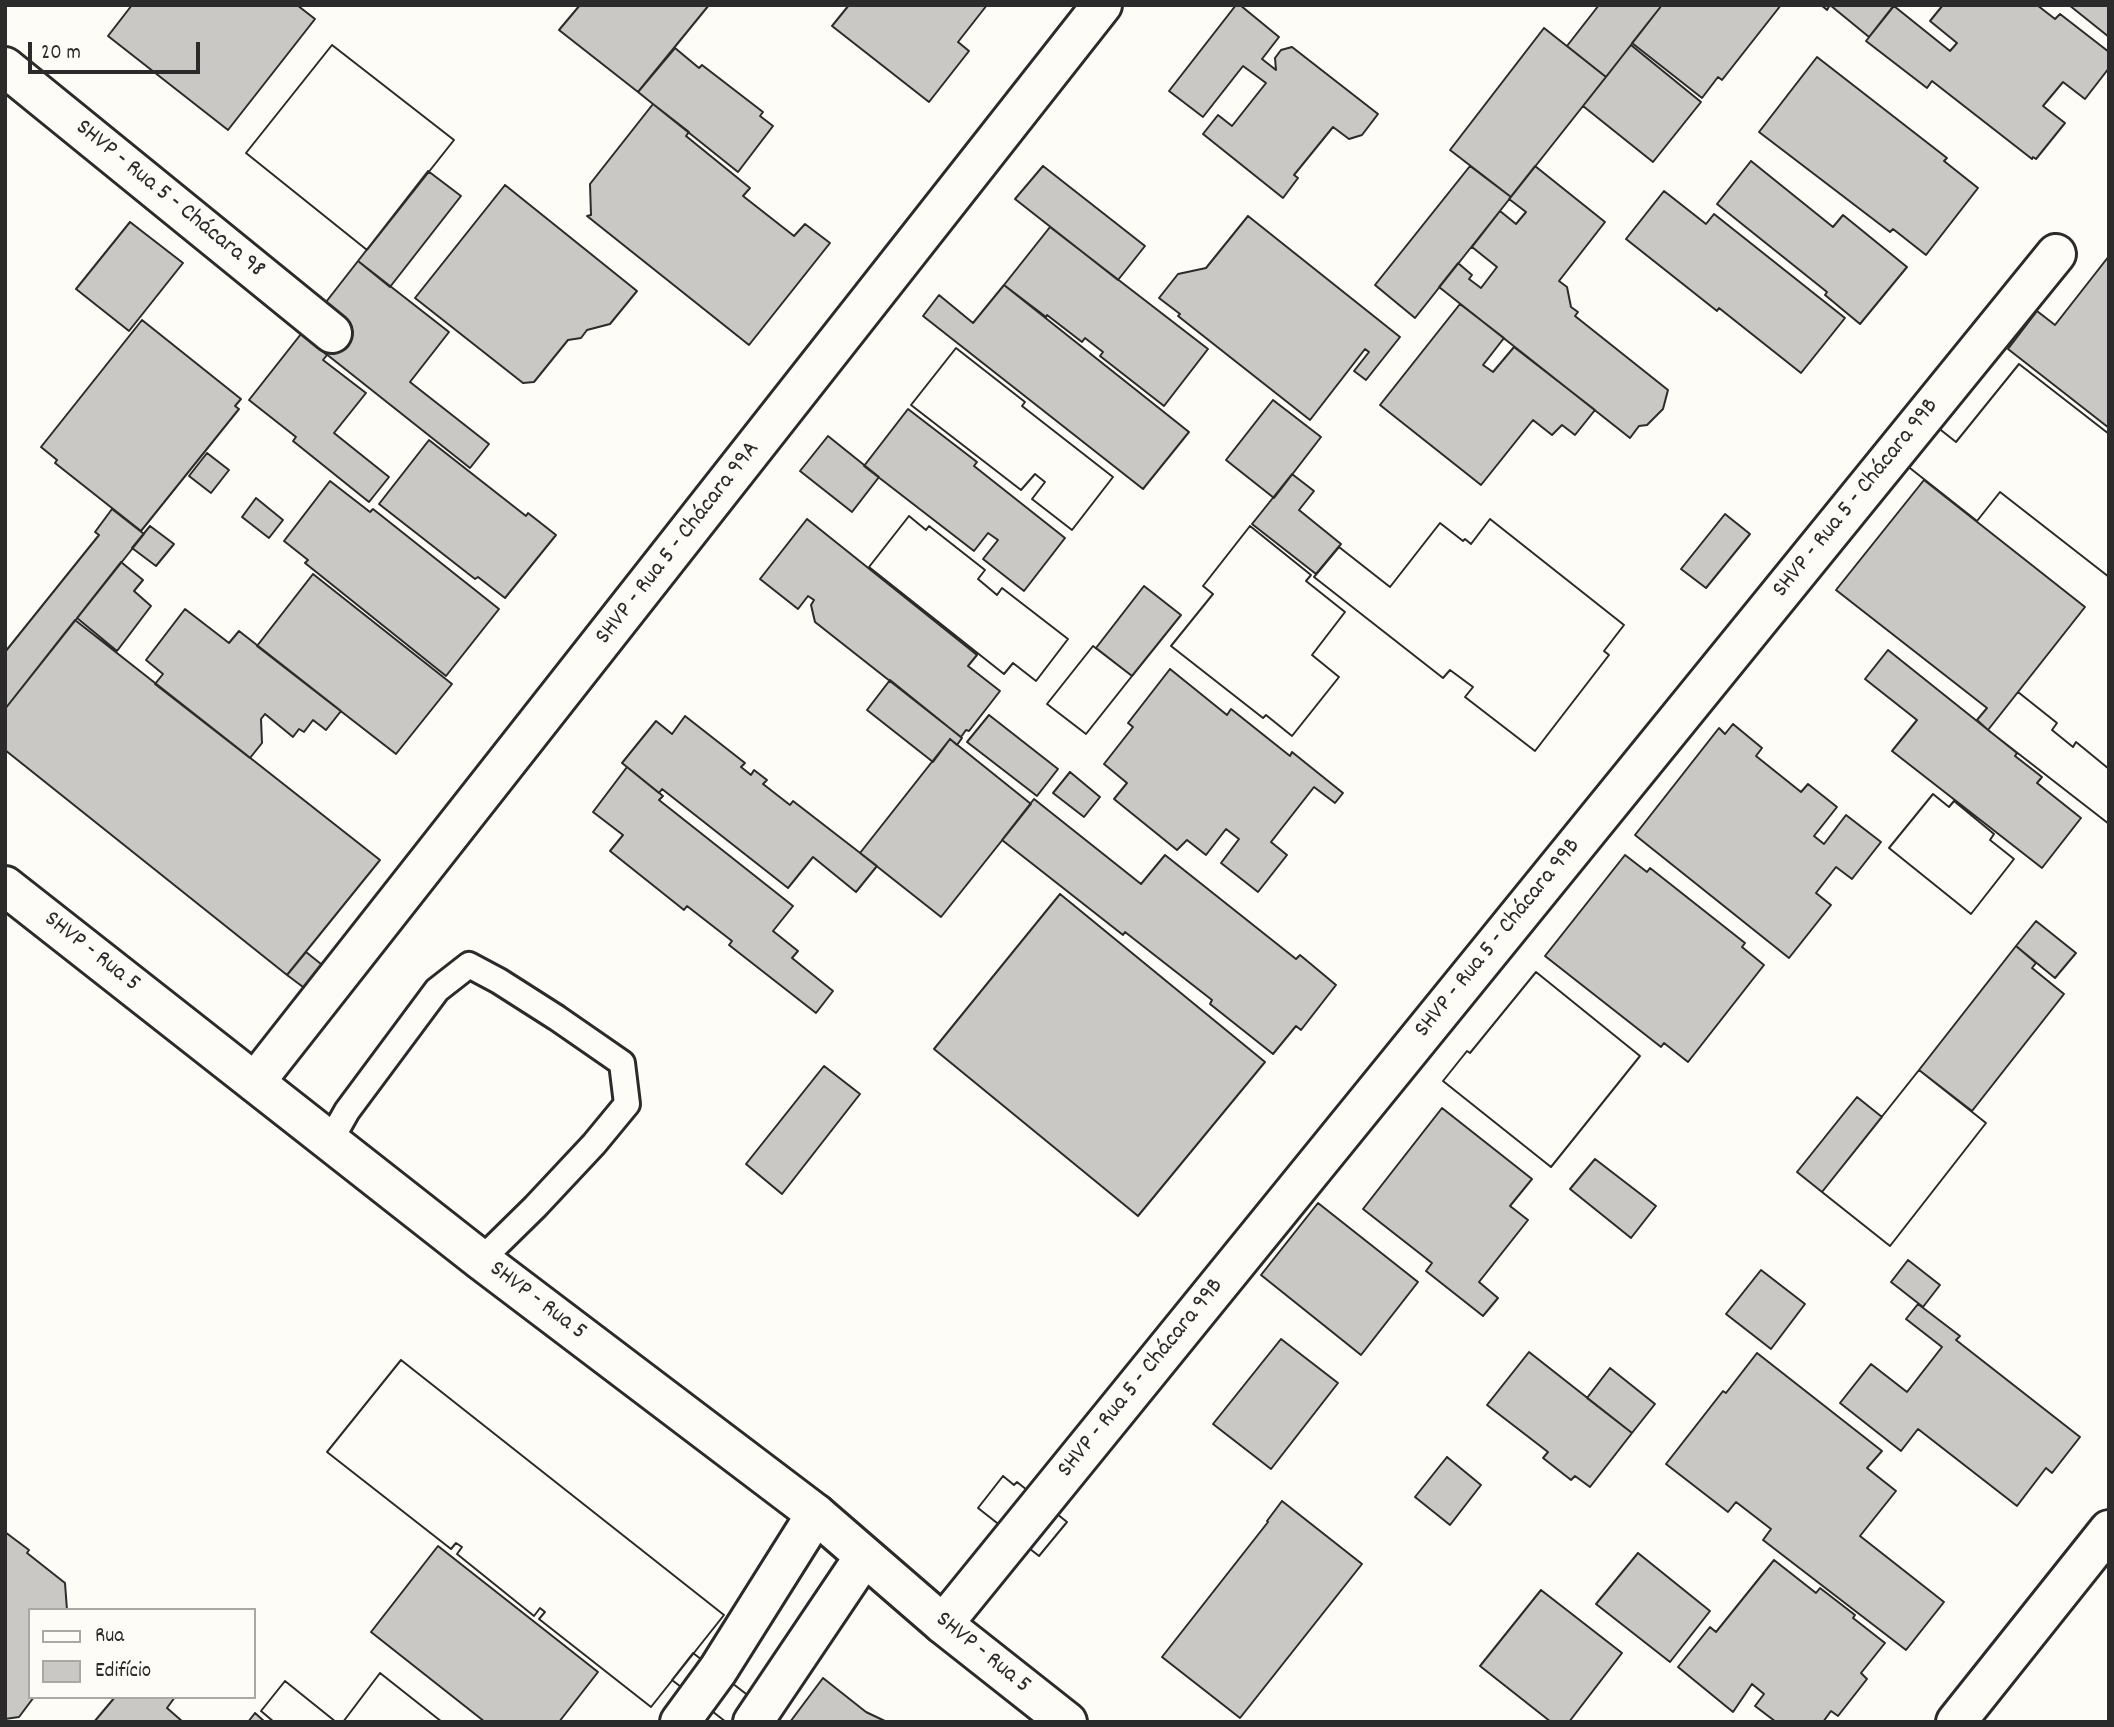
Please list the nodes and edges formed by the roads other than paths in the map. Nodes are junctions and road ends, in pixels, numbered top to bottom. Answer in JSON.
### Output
{"nodes":[{"id":1,"x":1102,"y":5,"type":"edge"},
{"id":2,"x":5,"y":68,"type":"edge"},
{"id":3,"x":2056,"y":254,"type":"dead end"},
{"id":4,"x":332,"y":333,"type":"dead end"},
{"id":5,"x":5,"y":886,"type":"edge"},
{"id":6,"x":255,"y":1082,"type":"junction"},
{"id":7,"x":330,"y":1141,"type":"junction"},
{"id":8,"x":481,"y":1260,"type":"junction"},
{"id":9,"x":816,"y":1514,"type":"junction"},
{"id":10,"x":2109,"y":1530,"type":"edge"},
{"id":11,"x":864,"y":1557,"type":"junction"},
{"id":12,"x":943,"y":1624,"type":"junction"},
{"id":13,"x":680,"y":1722,"type":"edge"},
{"id":14,"x":753,"y":1722,"type":"edge"},
{"id":15,"x":1067,"y":1722,"type":"edge"},
{"id":16,"x":1956,"y":1722,"type":"edge"}],
"edges":[{"from":1,"to":6,"type":"street","name":"SHVP - Rua 5 - Chácara 99A"},
{"from":2,"to":4,"type":"street","name":"SHVP - Rua 5 - Chácara 98"},
{"from":3,"to":12,"type":"street","name":"SHVP - Rua 5 - Chácara 99B"},
{"from":5,"to":6,"type":"street","name":"SHVP - Rua 5"},
{"from":6,"to":7,"type":"street","name":"SHVP - Rua 5"},
{"from":7,"to":8,"type":"street","name":"SHVP - Rua 5"},
{"from":7,"to":8,"type":"lane"},
{"from":8,"to":9,"type":"street","name":"SHVP - Rua 5"},
{"from":9,"to":11,"type":"street","name":"SHVP - Rua 5"},
{"from":9,"to":13,"type":"street"},
{"from":10,"to":16,"type":"street"},
{"from":11,"to":12,"type":"street","name":"SHVP - Rua 5"},
{"from":11,"to":14,"type":"street"},
{"from":12,"to":15,"type":"street","name":"SHVP - Rua 5"}]}
